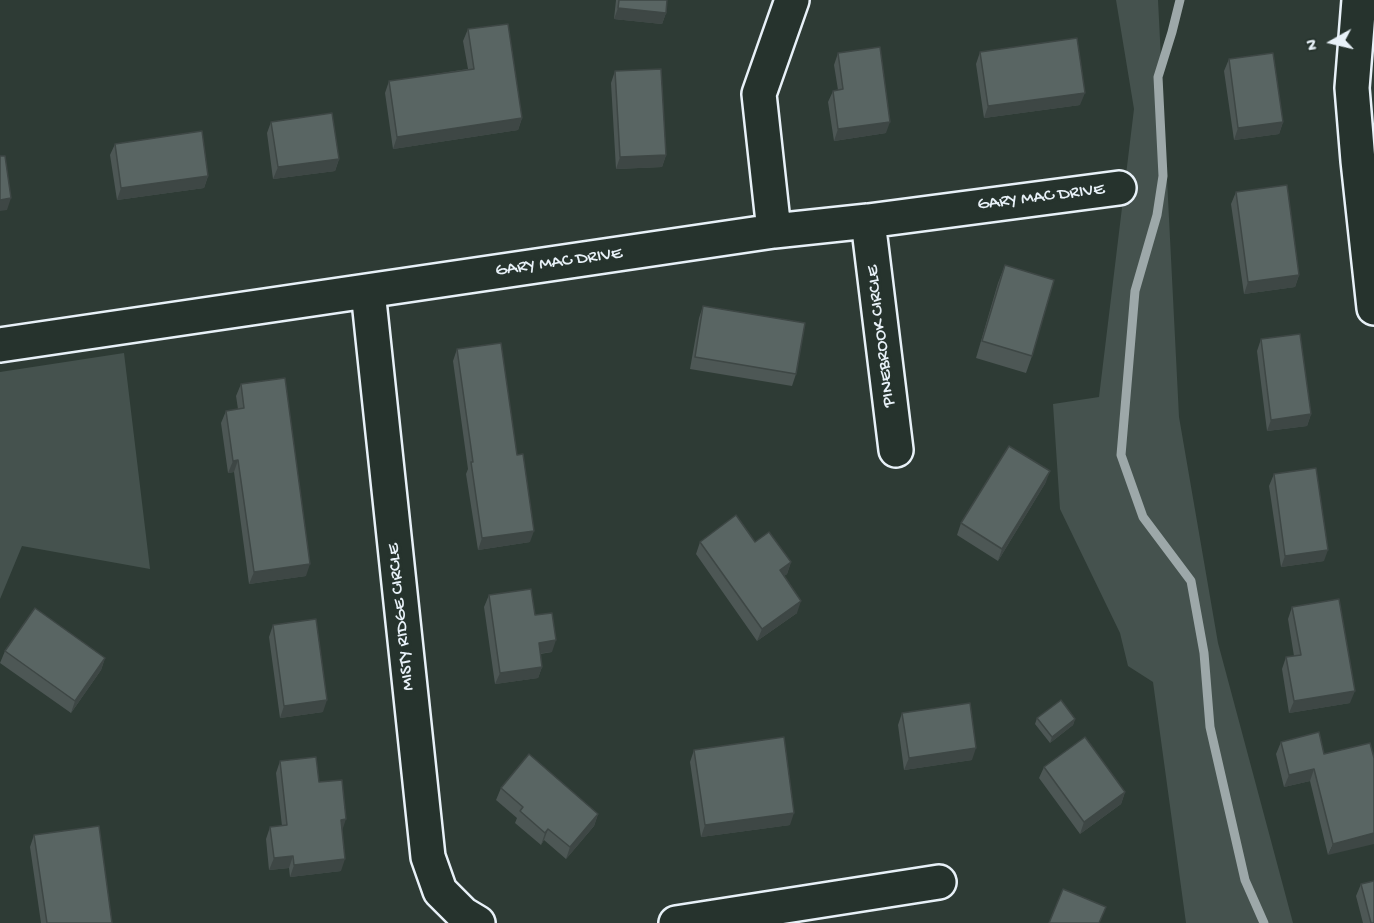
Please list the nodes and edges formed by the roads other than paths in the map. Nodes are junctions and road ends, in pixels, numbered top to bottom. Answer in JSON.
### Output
{"nodes":[{"id":1,"x":792,"y":0,"type":"edge"},
{"id":2,"x":1359,"y":0,"type":"edge"},
{"id":3,"x":1119,"y":188,"type":"dead end"},
{"id":4,"x":868,"y":221,"type":"junction"},
{"id":5,"x":774,"y":231,"type":"junction"},
{"id":6,"x":368,"y":291,"type":"junction"},
{"id":7,"x":1374,"y":308,"type":"edge"},
{"id":8,"x":0,"y":345,"type":"edge"},
{"id":9,"x":896,"y":450,"type":"dead end"},
{"id":10,"x":939,"y":882,"type":"dead end"},
{"id":11,"x":478,"y":923,"type":"edge"},
{"id":12,"x":676,"y":923,"type":"edge"}],
"edges":[{"from":1,"to":5,"type":"street"},
{"from":2,"to":7,"type":"street"},
{"from":3,"to":4,"type":"street","name":"GARY MAC DRIVE"},
{"from":4,"to":5,"type":"street","name":"GARY MAC DRIVE"},
{"from":4,"to":9,"type":"street","name":"PINEBROOK CIRCLE"},
{"from":5,"to":6,"type":"street","name":"GARY MAC DRIVE"},
{"from":6,"to":8,"type":"street","name":"GARY MAC DRIVE"},
{"from":6,"to":11,"type":"street","name":"MISTY RIDGE CIRCLE"},
{"from":10,"to":12,"type":"street"}]}
